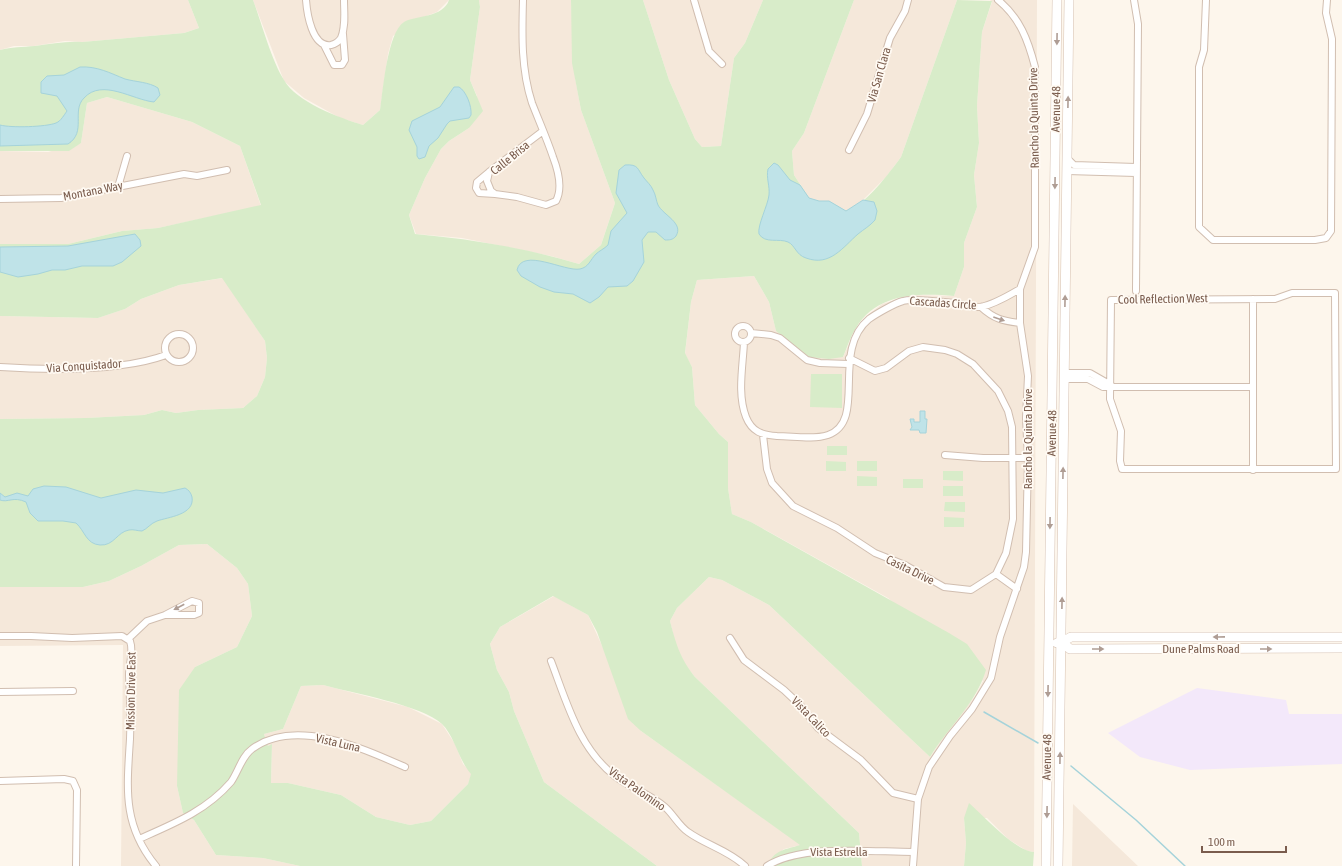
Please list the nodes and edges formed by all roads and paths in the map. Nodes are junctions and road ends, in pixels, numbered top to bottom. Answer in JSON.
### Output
{"nodes":[{"id":1,"x":306,"y":0,"type":"edge"},
{"id":2,"x":344,"y":0,"type":"edge"},
{"id":3,"x":523,"y":0,"type":"edge"},
{"id":4,"x":694,"y":0,"type":"edge"},
{"id":5,"x":908,"y":0,"type":"edge"},
{"id":6,"x":998,"y":0,"type":"edge"},
{"id":7,"x":1057,"y":0,"type":"edge"},
{"id":8,"x":1069,"y":0,"type":"edge"},
{"id":9,"x":1134,"y":0,"type":"edge"},
{"id":10,"x":1206,"y":0,"type":"edge"},
{"id":11,"x":1327,"y":0,"type":"edge"},
{"id":12,"x":343,"y":30,"type":"junction"},
{"id":13,"x":324,"y":45,"type":"junction"},
{"id":14,"x":722,"y":64,"type":"dead end"},
{"id":15,"x":1056,"y":100,"type":"junction"},
{"id":16,"x":543,"y":131,"type":"junction"},
{"id":17,"x":849,"y":150,"type":"dead end"},
{"id":18,"x":127,"y":156,"type":"dead end"},
{"id":19,"x":1067,"y":158,"type":"junction"},
{"id":20,"x":227,"y":170,"type":"dead end"},
{"id":21,"x":1136,"y":170,"type":"junction"},
{"id":22,"x":1067,"y":171,"type":"junction"},
{"id":23,"x":490,"y":172,"type":"junction"},
{"id":24,"x":118,"y":187,"type":"junction"},
{"id":25,"x":495,"y":194,"type":"junction"},
{"id":26,"x":0,"y":198,"type":"edge"},
{"id":27,"x":1020,"y":289,"type":"junction"},
{"id":28,"x":1136,"y":291,"type":"dead end"},
{"id":29,"x":1253,"y":299,"type":"junction"},
{"id":30,"x":1053,"y":303,"type":"junction"},
{"id":31,"x":981,"y":307,"type":"junction"},
{"id":32,"x":1020,"y":323,"type":"junction"},
{"id":33,"x":751,"y":333,"type":"junction"},
{"id":34,"x":744,"y":342,"type":"junction"},
{"id":35,"x":166,"y":355,"type":"junction"},
{"id":36,"x":849,"y":361,"type":"junction"},
{"id":37,"x":0,"y":368,"type":"edge"},
{"id":38,"x":1064,"y":376,"type":"junction"},
{"id":39,"x":1111,"y":386,"type":"junction"},
{"id":40,"x":1253,"y":387,"type":"junction"},
{"id":41,"x":1052,"y":401,"type":"junction"},
{"id":42,"x":763,"y":436,"type":"junction"},
{"id":43,"x":945,"y":455,"type":"dead end"},
{"id":44,"x":1013,"y":458,"type":"junction"},
{"id":45,"x":1028,"y":458,"type":"junction"},
{"id":46,"x":1253,"y":470,"type":"junction"},
{"id":47,"x":996,"y":574,"type":"junction"},
{"id":48,"x":1017,"y":589,"type":"junction"},
{"id":49,"x":165,"y":615,"type":"junction"},
{"id":50,"x":0,"y":636,"type":"edge"},
{"id":51,"x":1190,"y":637,"type":"junction"},
{"id":52,"x":1245,"y":637,"type":"junction"},
{"id":53,"x":730,"y":638,"type":"dead end"},
{"id":54,"x":1342,"y":638,"type":"edge"},
{"id":55,"x":128,"y":639,"type":"junction"},
{"id":56,"x":1062,"y":642,"type":"junction"},
{"id":57,"x":1049,"y":643,"type":"junction"},
{"id":58,"x":1319,"y":648,"type":"junction"},
{"id":59,"x":1342,"y":648,"type":"edge"},
{"id":60,"x":1157,"y":649,"type":"junction"},
{"id":61,"x":1214,"y":649,"type":"junction"},
{"id":62,"x":551,"y":662,"type":"dead end"},
{"id":63,"x":73,"y":691,"type":"dead end"},
{"id":64,"x":0,"y":692,"type":"edge"},
{"id":65,"x":405,"y":767,"type":"dead end"},
{"id":66,"x":0,"y":781,"type":"edge"},
{"id":67,"x":918,"y":799,"type":"junction"},
{"id":68,"x":139,"y":839,"type":"junction"},
{"id":69,"x":913,"y":852,"type":"junction"},
{"id":70,"x":76,"y":866,"type":"edge"},
{"id":71,"x":156,"y":866,"type":"edge"},
{"id":72,"x":745,"y":866,"type":"edge"},
{"id":73,"x":767,"y":866,"type":"edge"},
{"id":74,"x":912,"y":866,"type":"edge"},
{"id":75,"x":1046,"y":866,"type":"edge"},
{"id":76,"x":1058,"y":866,"type":"edge"}],
"edges":[{"from":1,"to":13,"type":"street"},
{"from":2,"to":12,"type":"street"},
{"from":3,"to":16,"type":"street","name":"Calle Brisa"},
{"from":4,"to":14,"type":"street"},
{"from":5,"to":17,"type":"street","name":"Via San Clara"},
{"from":6,"to":27,"type":"street","name":"Rancho la Quinta Drive"},
{"from":7,"to":15,"type":"main road","name":"Avenue 48","one_way":true},
{"from":19,"to":8,"type":"main road","name":"Avenue 48","one_way":true},
{"from":9,"to":21,"type":"street","name":"Cool Reflection West"},
{"from":10,"to":11,"type":"street"},
{"from":12,"to":13,"type":"street"},
{"from":12,"to":13,"type":"street"},
{"from":15,"to":22,"type":"main road"},
{"from":15,"to":30,"type":"main road","name":"Avenue 48","one_way":true},
{"from":16,"to":23,"type":"street","name":"Calle Brisa"},
{"from":16,"to":25,"type":"street","name":"Calle Brisa"},
{"from":18,"to":24,"type":"street"},
{"from":19,"to":21,"type":"street"},
{"from":19,"to":22,"type":"main road","name":"Avenue 48"},
{"from":20,"to":24,"type":"street","name":"Montana Way"},
{"from":21,"to":22,"type":"street"},
{"from":21,"to":28,"type":"street","name":"Cool Reflection West"},
{"from":38,"to":22,"type":"main road","name":"Avenue 48","one_way":true},
{"from":23,"to":25,"type":"street","name":"Calle Brisa"},
{"from":23,"to":25,"type":"street"},
{"from":24,"to":26,"type":"street","name":"Montana Way"},
{"from":27,"to":31,"type":"street","name":"Cascadas Circle"},
{"from":27,"to":32,"type":"street","name":"Rancho la Quinta Drive"},
{"from":29,"to":39,"type":"street","name":"Cool Reflection West"},
{"from":29,"to":40,"type":"street"},
{"from":29,"to":46,"type":"street","name":"Cool Reflection West"},
{"from":30,"to":38,"type":"main road"},
{"from":30,"to":41,"type":"main road","name":"Avenue 48"},
{"from":31,"to":32,"type":"street","one_way":true},
{"from":31,"to":36,"type":"street","name":"Cascadas Circle"},
{"from":32,"to":45,"type":"street","name":"Rancho la Quinta Drive"},
{"from":33,"to":34,"type":"street"},
{"from":33,"to":34,"type":"street"},
{"from":33,"to":36,"type":"street"},
{"from":34,"to":42,"type":"street"},
{"from":35,"to":35,"type":"street"},
{"from":35,"to":37,"type":"street","name":"Via Conquistador"},
{"from":36,"to":42,"type":"street","name":"Cascadas Circle"},
{"from":36,"to":44,"type":"street"},
{"from":38,"to":39,"type":"street"},
{"from":38,"to":41,"type":"main road"},
{"from":56,"to":38,"type":"main road","name":"Avenue 48","one_way":true},
{"from":39,"to":40,"type":"street"},
{"from":39,"to":46,"type":"street","name":"Cool Reflection West"},
{"from":40,"to":46,"type":"street"},
{"from":41,"to":57,"type":"main road","name":"Avenue 48","one_way":true},
{"from":42,"to":47,"type":"street","name":"Casita Drive"},
{"from":43,"to":44,"type":"street"},
{"from":44,"to":45,"type":"street"},
{"from":44,"to":47,"type":"street"},
{"from":45,"to":48,"type":"street","name":"Rancho la Quinta Drive"},
{"from":47,"to":48,"type":"street"},
{"from":48,"to":67,"type":"street","name":"Rancho la Quinta Drive"},
{"from":49,"to":49,"type":"street","one_way":true},
{"from":49,"to":55,"type":"street"},
{"from":50,"to":55,"type":"street","name":"Mission Drive East"},
{"from":52,"to":51,"type":"main road","name":"Dune Palms Road","one_way":true},
{"from":51,"to":56,"type":"main road","name":"Dune Palms Road"},
{"from":51,"to":60,"type":"main road"},
{"from":52,"to":54,"type":"main road","name":"Dune Palms Road"},
{"from":52,"to":61,"type":"main road"},
{"from":53,"to":67,"type":"street","name":"Vista Calico"},
{"from":54,"to":58,"type":"main road"},
{"from":55,"to":68,"type":"street","name":"Mission Drive East"},
{"from":56,"to":57,"type":"main road","name":"Dune Palms Road"},
{"from":56,"to":60,"type":"main road","name":"Dune Palms Road","one_way":true},
{"from":76,"to":56,"type":"main road","name":"Avenue 48","one_way":true},
{"from":57,"to":75,"type":"main road","name":"Avenue 48","one_way":true},
{"from":58,"to":59,"type":"main road","name":"Dune Palms Road"},
{"from":61,"to":58,"type":"main road","name":"Dune Palms Road","one_way":true},
{"from":60,"to":61,"type":"main road","name":"Dune Palms Road"},
{"from":62,"to":72,"type":"street","name":"Vista Palomino"},
{"from":63,"to":64,"type":"street"},
{"from":65,"to":68,"type":"street","name":"Vista Luna"},
{"from":66,"to":70,"type":"street"},
{"from":67,"to":69,"type":"street","name":"Rancho la Quinta Drive"},
{"from":68,"to":71,"type":"street","name":"Mission Drive East"},
{"from":69,"to":73,"type":"street","name":"Vista Estrella"},
{"from":69,"to":74,"type":"street","name":"Rancho la Quinta Drive"}]}
